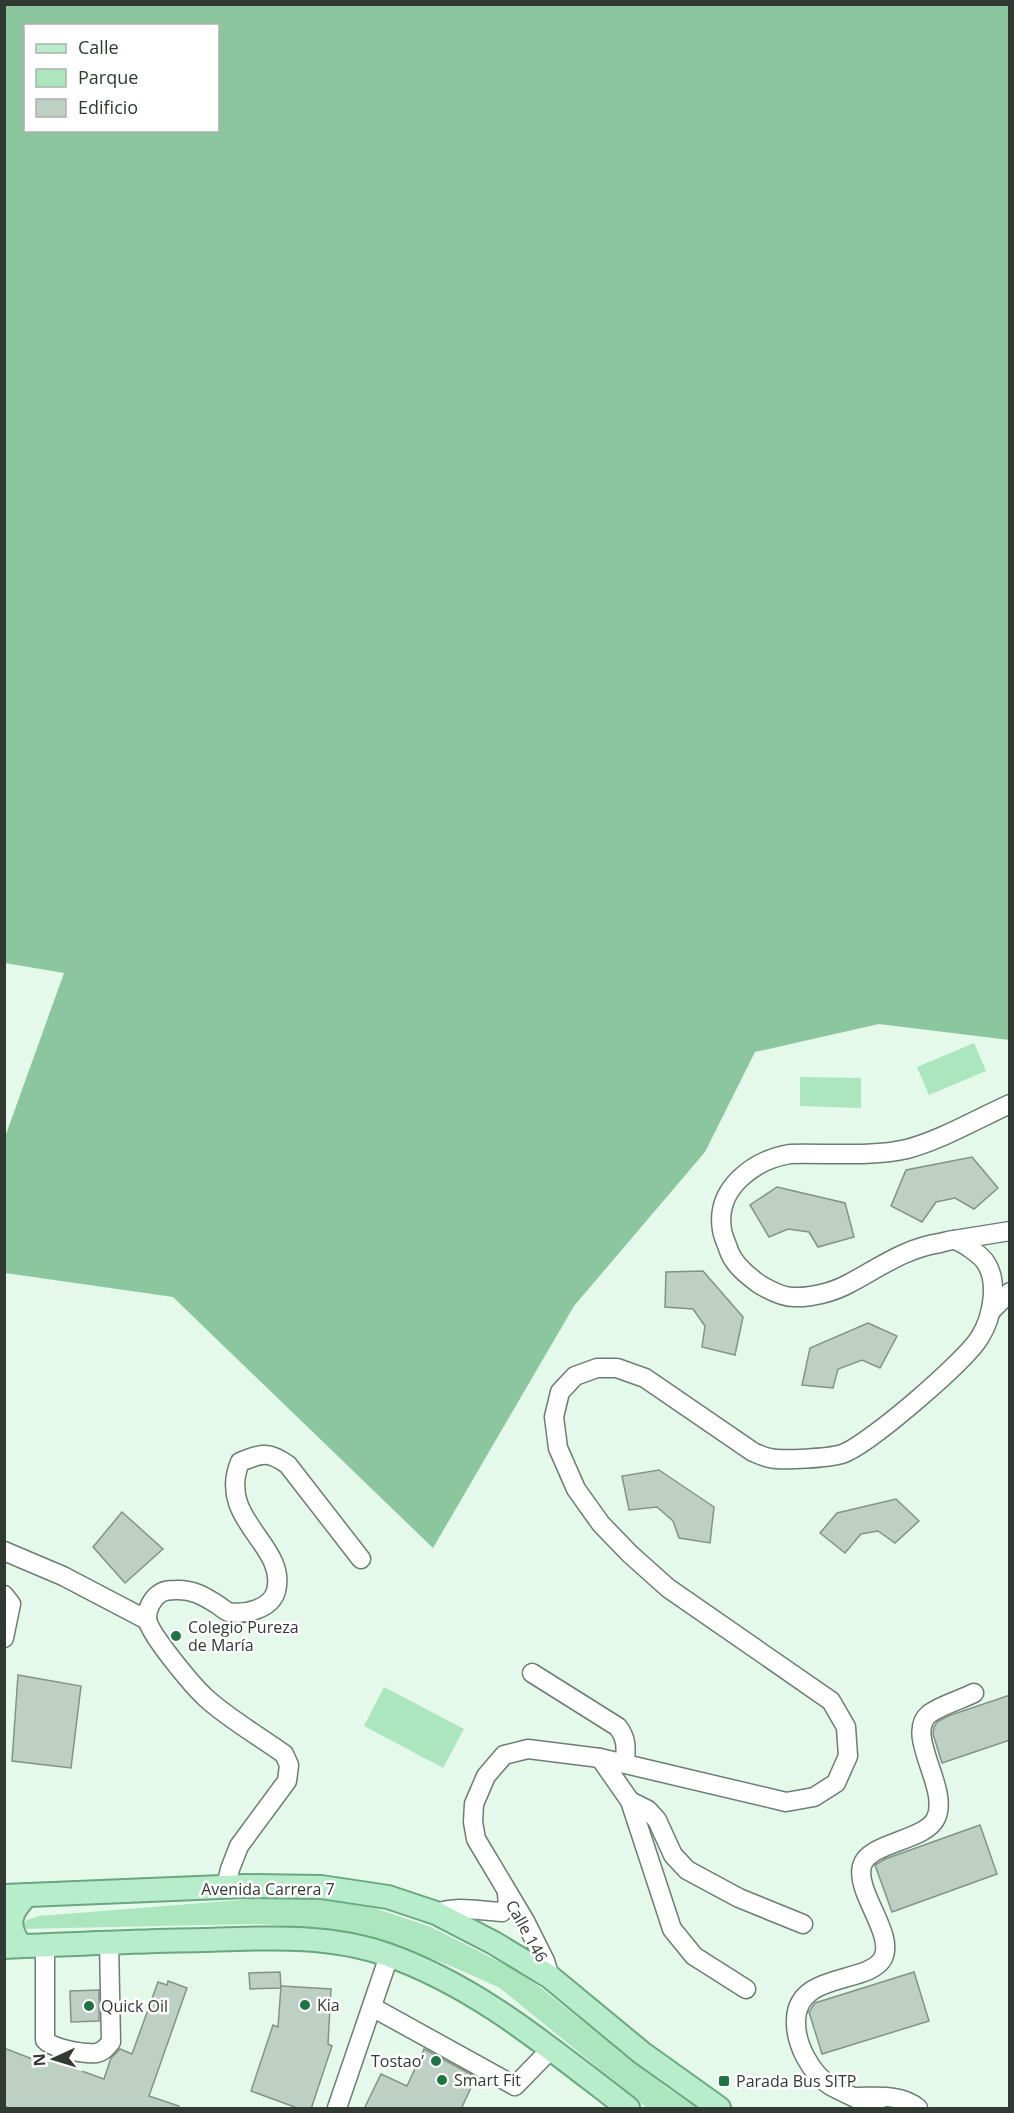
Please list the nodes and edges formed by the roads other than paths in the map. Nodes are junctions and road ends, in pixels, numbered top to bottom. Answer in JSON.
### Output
{"nodes":[{"id":1,"x":1010,"y":1104,"type":"edge"},
{"id":2,"x":1010,"y":1231,"type":"edge"},
{"id":3,"x":954,"y":1240,"type":"junction"},
{"id":4,"x":1010,"y":1292,"type":"edge"},
{"id":5,"x":991,"y":1311,"type":"junction"},
{"id":6,"x":4,"y":1551,"type":"edge"},
{"id":7,"x":362,"y":1559,"type":"dead end"},
{"id":8,"x":4,"y":1595,"type":"edge"},
{"id":9,"x":147,"y":1620,"type":"junction"},
{"id":10,"x":4,"y":1638,"type":"edge"},
{"id":11,"x":532,"y":1673,"type":"dead end"},
{"id":12,"x":974,"y":1693,"type":"dead end"},
{"id":13,"x":600,"y":1758,"type":"junction"},
{"id":14,"x":625,"y":1763,"type":"junction"},
{"id":15,"x":630,"y":1801,"type":"junction"},
{"id":16,"x":226,"y":1887,"type":"junction"},
{"id":17,"x":507,"y":1894,"type":"junction"},
{"id":18,"x":11,"y":1896,"type":"edge"},
{"id":19,"x":436,"y":1913,"type":"junction"},
{"id":20,"x":803,"y":1923,"type":"dead end"},
{"id":21,"x":109,"y":1942,"type":"junction"},
{"id":22,"x":45,"y":1945,"type":"junction"},
{"id":23,"x":13,"y":1946,"type":"edge"},
{"id":24,"x":389,"y":1956,"type":"junction"},
{"id":25,"x":550,"y":1977,"type":"junction"},
{"id":26,"x":746,"y":1989,"type":"dead end"},
{"id":27,"x":372,"y":2007,"type":"junction"},
{"id":28,"x":551,"y":2049,"type":"junction"},
{"id":29,"x":856,"y":2097,"type":"junction"},
{"id":30,"x":337,"y":2109,"type":"edge"},
{"id":31,"x":627,"y":2109,"type":"edge"},
{"id":32,"x":719,"y":2109,"type":"edge"},
{"id":33,"x":876,"y":2109,"type":"edge"},
{"id":34,"x":918,"y":2109,"type":"edge"}],
"edges":[{"from":1,"to":3,"type":"street"},
{"from":2,"to":3,"type":"street"},
{"from":3,"to":5,"type":"street"},
{"from":4,"to":5,"type":"street"},
{"from":5,"to":14,"type":"street"},
{"from":6,"to":9,"type":"street"},
{"from":7,"to":9,"type":"street"},
{"from":8,"to":10,"type":"street"},
{"from":9,"to":16,"type":"street"},
{"from":11,"to":14,"type":"street"},
{"from":12,"to":29,"type":"street"},
{"from":13,"to":14,"type":"street"},
{"from":13,"to":15,"type":"street"},
{"from":13,"to":17,"type":"street"},
{"from":15,"to":20,"type":"street"},
{"from":15,"to":26,"type":"street"},
{"from":16,"to":18,"type":"main road","name":"Avenida Carrera 7"},
{"from":16,"to":19,"type":"main road","name":"Avenida Carrera 7"},
{"from":17,"to":19,"type":"street","name":"Calle 146"},
{"from":17,"to":25,"type":"street","name":"Calle 146"},
{"from":18,"to":23,"type":"main road"},
{"from":19,"to":25,"type":"main road","name":"Avenida Carrera 7"},
{"from":21,"to":22,"type":"main road"},
{"from":21,"to":22,"type":"street"},
{"from":21,"to":24,"type":"main road"},
{"from":22,"to":23,"type":"main road"},
{"from":24,"to":27,"type":"street"},
{"from":24,"to":28,"type":"main road"},
{"from":25,"to":32,"type":"main road","name":"Avenida Carrera 7"},
{"from":27,"to":28,"type":"street"},
{"from":27,"to":30,"type":"street"},
{"from":28,"to":31,"type":"main road"},
{"from":29,"to":33,"type":"street"},
{"from":29,"to":34,"type":"street"}]}
